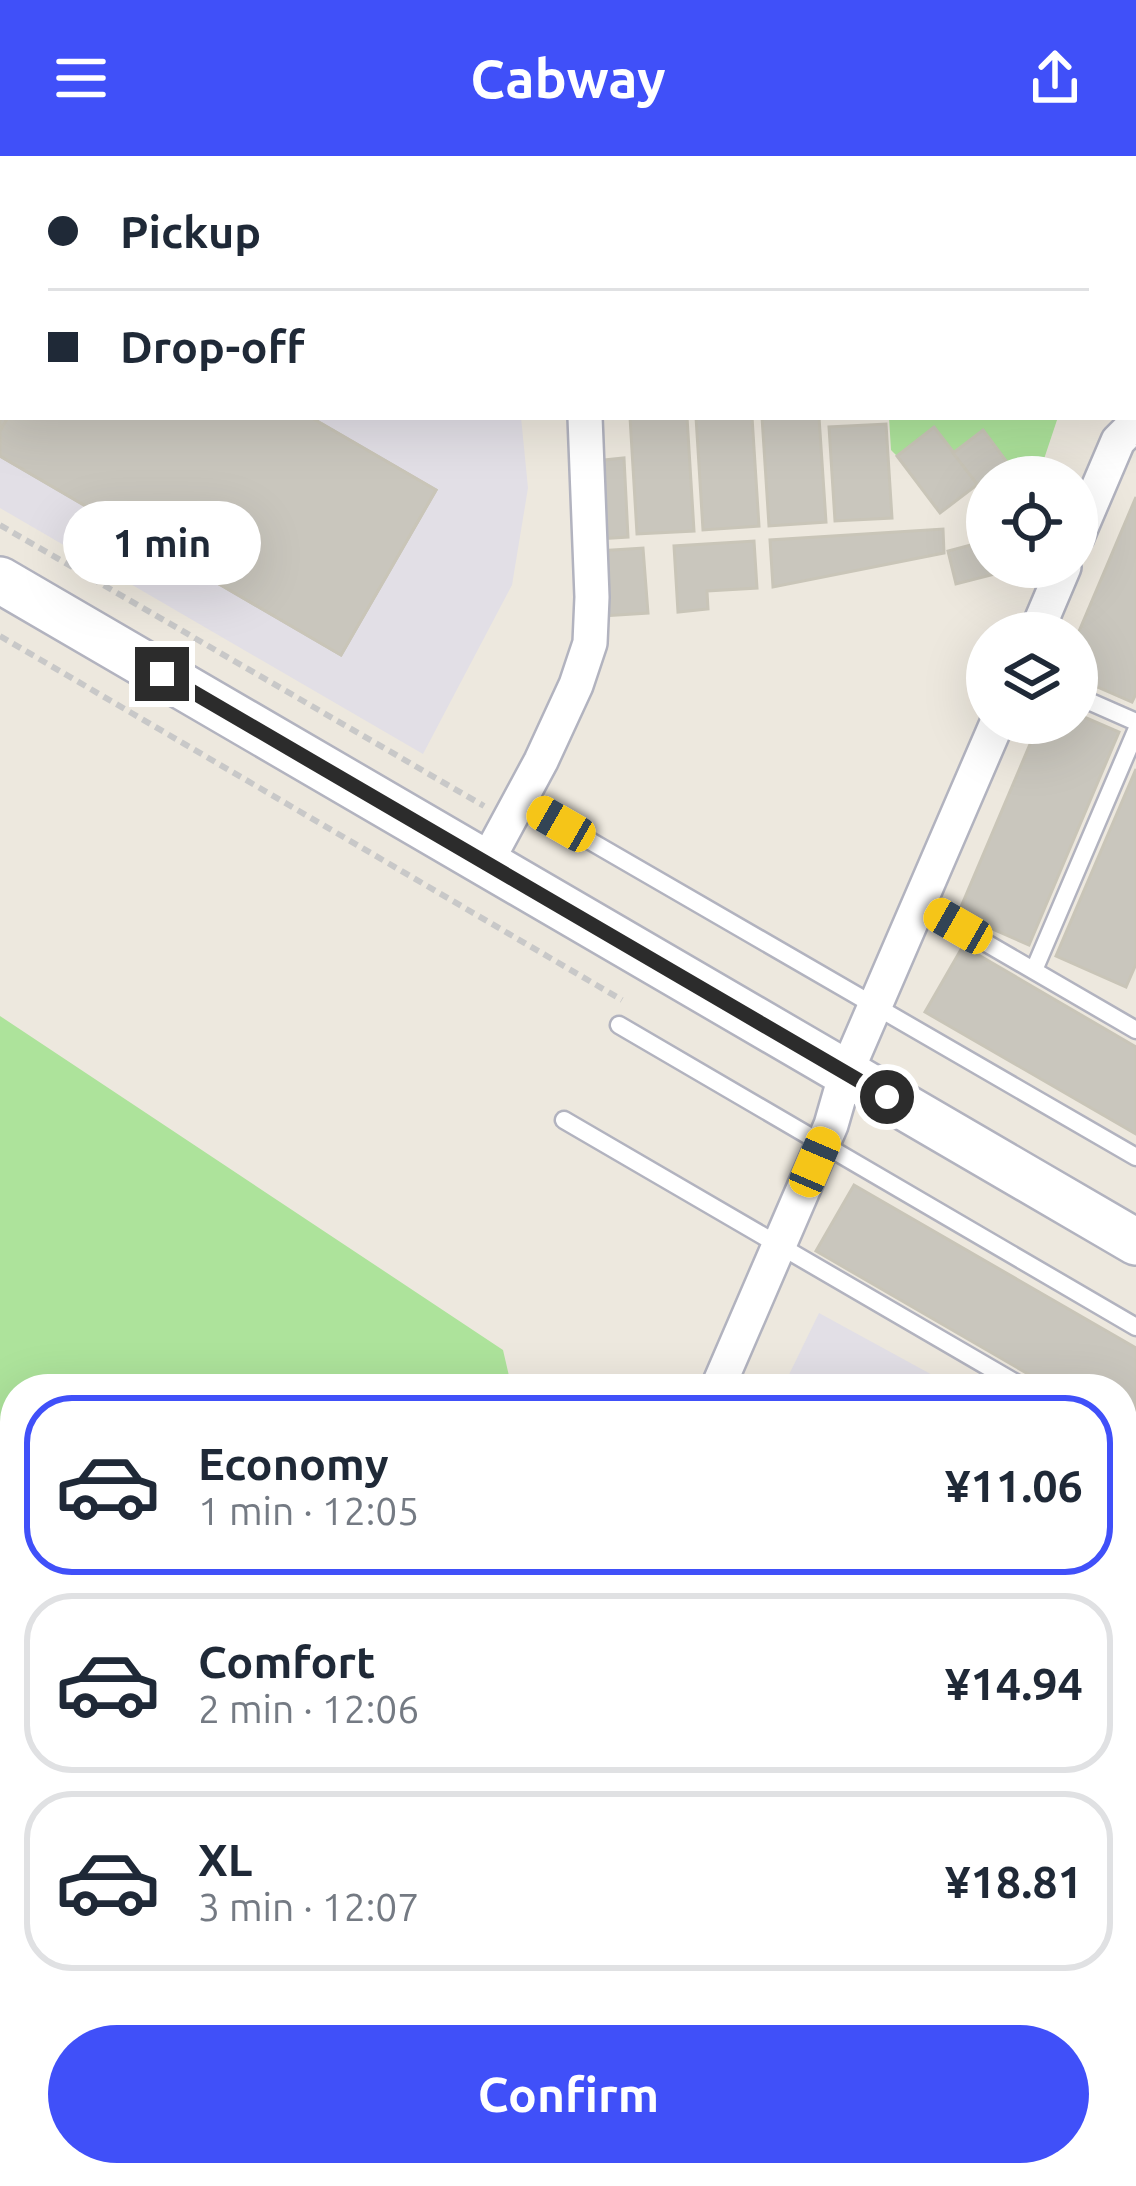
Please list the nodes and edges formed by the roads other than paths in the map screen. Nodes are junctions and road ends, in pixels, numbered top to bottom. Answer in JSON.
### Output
{"nodes":[{"id":1,"x":585,"y":420,"type":"edge"},
{"id":2,"x":1136,"y":428,"type":"edge"},
{"id":3,"x":1098,"y":487,"type":"edge"},
{"id":4,"x":0,"y":580,"type":"edge"},
{"id":5,"x":1098,"y":705,"type":"edge"},
{"id":6,"x":1136,"y":722,"type":"edge"},
{"id":7,"x":1136,"y":731,"type":"edge"},
{"id":8,"x":988,"y":744,"type":"edge"},
{"id":9,"x":521,"y":801,"type":"junction"},
{"id":10,"x":486,"y":862,"type":"junction"},
{"id":11,"x":920,"y":904,"type":"junction"},
{"id":12,"x":1034,"y":970,"type":"junction"},
{"id":13,"x":876,"y":1006,"type":"junction"},
{"id":14,"x":619,"y":1025,"type":"dead end"},
{"id":15,"x":1135,"y":1026,"type":"edge"},
{"id":16,"x":846,"y":1073,"type":"junction"},
{"id":17,"x":564,"y":1120,"type":"dead end"},
{"id":18,"x":1136,"y":1156,"type":"edge"},
{"id":19,"x":1136,"y":1242,"type":"edge"},
{"id":20,"x":1136,"y":1327,"type":"edge"},
{"id":21,"x":723,"y":1374,"type":"edge"},
{"id":22,"x":1000,"y":1374,"type":"edge"}],
"edges":[{"from":1,"to":9,"type":"street"},
{"from":2,"to":3,"type":"street"},
{"from":4,"to":10,"type":"street"},
{"from":5,"to":6,"type":"lane"},
{"from":7,"to":12,"type":"lane"},
{"from":8,"to":11,"type":"street"},
{"from":9,"to":10,"type":"street"},
{"from":9,"to":13,"type":"lane"},
{"from":10,"to":16,"type":"street"},
{"from":11,"to":12,"type":"lane"},
{"from":11,"to":13,"type":"street"},
{"from":12,"to":15,"type":"lane"},
{"from":13,"to":16,"type":"street"},
{"from":13,"to":18,"type":"lane"},
{"from":14,"to":20,"type":"lane"},
{"from":16,"to":19,"type":"street"},
{"from":16,"to":21,"type":"street"},
{"from":17,"to":22,"type":"lane"}]}
